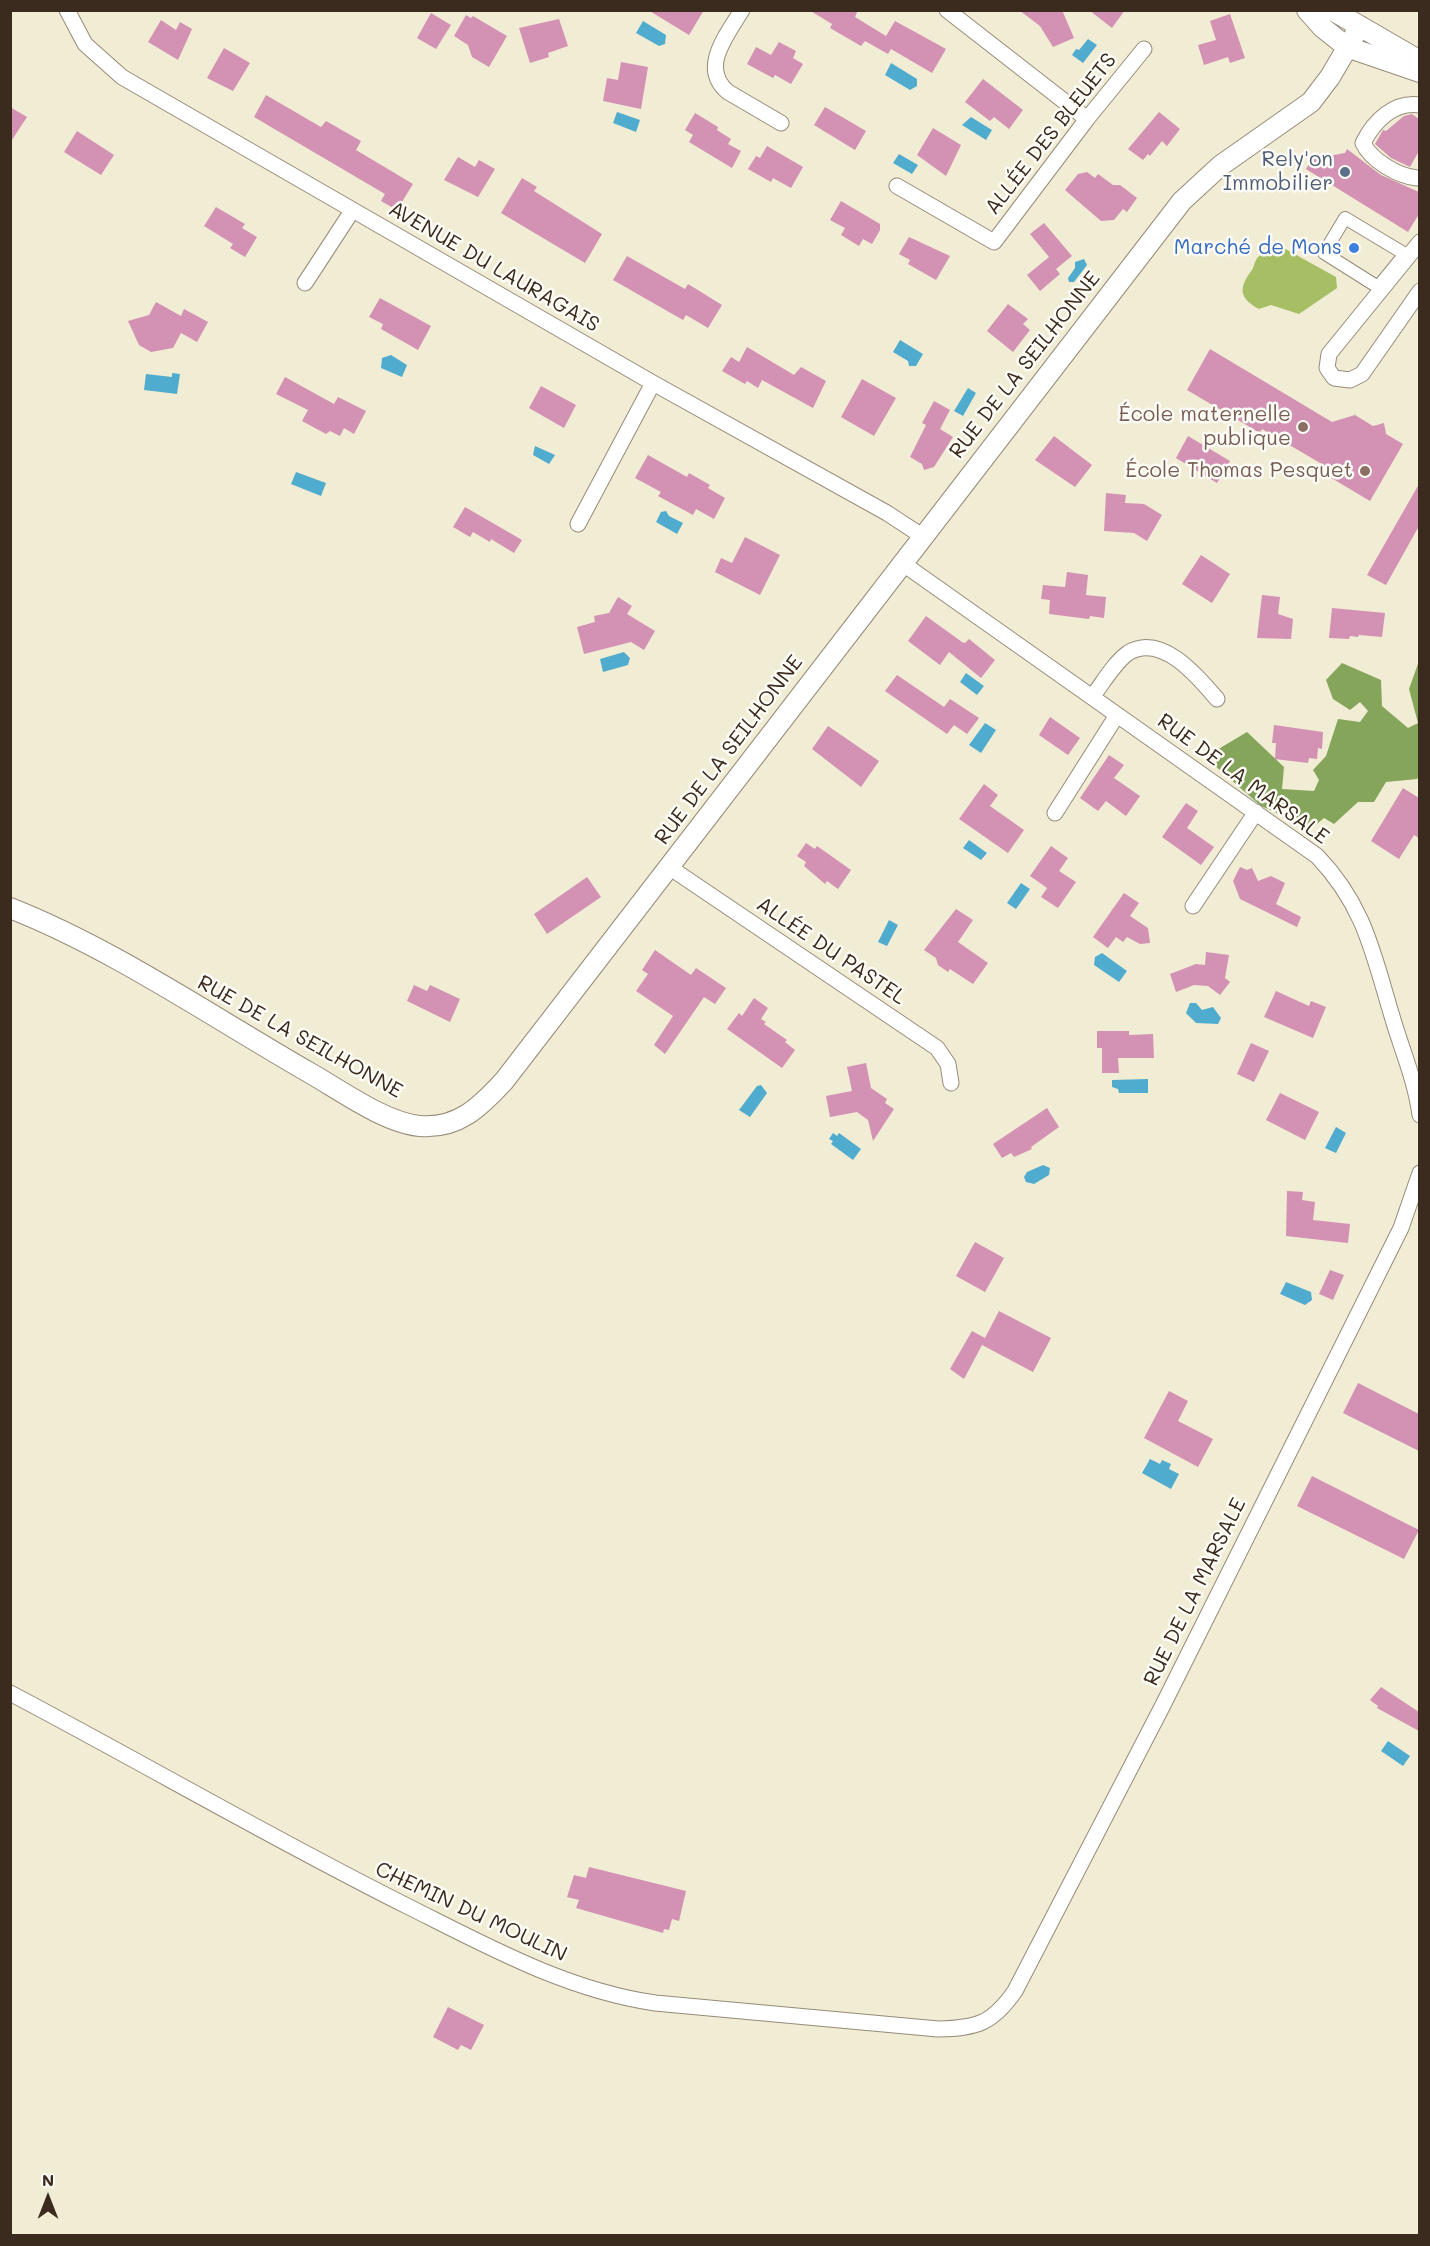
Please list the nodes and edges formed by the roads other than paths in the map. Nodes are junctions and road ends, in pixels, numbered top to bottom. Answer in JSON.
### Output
{"nodes":[{"id":1,"x":67,"y":10,"type":"edge"},
{"id":2,"x":742,"y":10,"type":"edge"},
{"id":3,"x":947,"y":10,"type":"edge"},
{"id":4,"x":1307,"y":10,"type":"edge"},
{"id":5,"x":1332,"y":10,"type":"edge"},
{"id":6,"x":1359,"y":27,"type":"junction"},
{"id":7,"x":1347,"y":47,"type":"junction"},
{"id":8,"x":1144,"y":49,"type":"dead end"},
{"id":9,"x":1419,"y":61,"type":"edge"},
{"id":10,"x":1419,"y":72,"type":"edge"},
{"id":11,"x":1419,"y":105,"type":"edge"},
{"id":12,"x":1087,"y":119,"type":"junction"},
{"id":13,"x":781,"y":123,"type":"dead end"},
{"id":14,"x":1419,"y":177,"type":"edge"},
{"id":15,"x":897,"y":186,"type":"dead end"},
{"id":16,"x":352,"y":210,"type":"junction"},
{"id":17,"x":1419,"y":242,"type":"edge"},
{"id":18,"x":1405,"y":254,"type":"joint"},
{"id":19,"x":305,"y":283,"type":"dead end"},
{"id":20,"x":1419,"y":291,"type":"edge"},
{"id":21,"x":653,"y":383,"type":"junction"},
{"id":22,"x":578,"y":524,"type":"dead end"},
{"id":23,"x":922,"y":536,"type":"junction"},
{"id":24,"x":902,"y":563,"type":"junction"},
{"id":25,"x":1092,"y":697,"type":"junction"},
{"id":26,"x":1217,"y":699,"type":"dead end"},
{"id":27,"x":1117,"y":715,"type":"junction"},
{"id":28,"x":1256,"y":812,"type":"junction"},
{"id":29,"x":1055,"y":813,"type":"dead end"},
{"id":30,"x":669,"y":867,"type":"junction"},
{"id":31,"x":1193,"y":906,"type":"dead end"},
{"id":32,"x":10,"y":908,"type":"edge"},
{"id":33,"x":951,"y":1083,"type":"dead end"},
{"id":34,"x":1419,"y":1114,"type":"edge"},
{"id":35,"x":1419,"y":1173,"type":"edge"},
{"id":36,"x":10,"y":1693,"type":"edge"},
{"id":37,"x":991,"y":2019,"type":"joint"}],
"edges":[{"from":1,"to":16,"type":"street","name":"AVENUE DU LAURAGAIS"},
{"from":2,"to":13,"type":"street"},
{"from":3,"to":12,"type":"street"},
{"from":4,"to":7,"type":"street"},
{"from":5,"to":6,"type":"street"},
{"from":6,"to":7,"type":"street","name":"RUE DE LA SEILHONNE"},
{"from":6,"to":9,"type":"street"},
{"from":7,"to":10,"type":"street"},
{"from":7,"to":23,"type":"street","name":"RUE DE LA SEILHONNE"},
{"from":8,"to":12,"type":"street","name":"ALLÉE DES BLEUETS"},
{"from":11,"to":14,"type":"street"},
{"from":12,"to":15,"type":"street","name":"ALLÉE DES BLEUETS"},
{"from":16,"to":19,"type":"street"},
{"from":16,"to":21,"type":"street","name":"AVENUE DU LAURAGAIS"},
{"from":17,"to":20,"type":"street"},
{"from":18,"to":18,"type":"street"},
{"from":21,"to":22,"type":"street"},
{"from":21,"to":23,"type":"street","name":"AVENUE DU LAURAGAIS"},
{"from":23,"to":24,"type":"street","name":"RUE DE LA SEILHONNE"},
{"from":24,"to":25,"type":"street","name":"RUE DE LA MARSALE"},
{"from":24,"to":30,"type":"street","name":"RUE DE LA SEILHONNE"},
{"from":25,"to":26,"type":"street"},
{"from":25,"to":27,"type":"street","name":"RUE DE LA MARSALE"},
{"from":27,"to":28,"type":"street","name":"RUE DE LA MARSALE"},
{"from":27,"to":29,"type":"street"},
{"from":28,"to":31,"type":"street"},
{"from":28,"to":34,"type":"street","name":"RUE DE LA MARSALE"},
{"from":30,"to":32,"type":"street","name":"RUE DE LA SEILHONNE"},
{"from":30,"to":33,"type":"street","name":"ALLÉE DU PASTEL"},
{"from":35,"to":37,"type":"street","name":"RUE DE LA MARSALE"},
{"from":36,"to":37,"type":"street","name":"CHEMIN DU MOULIN"}]}
